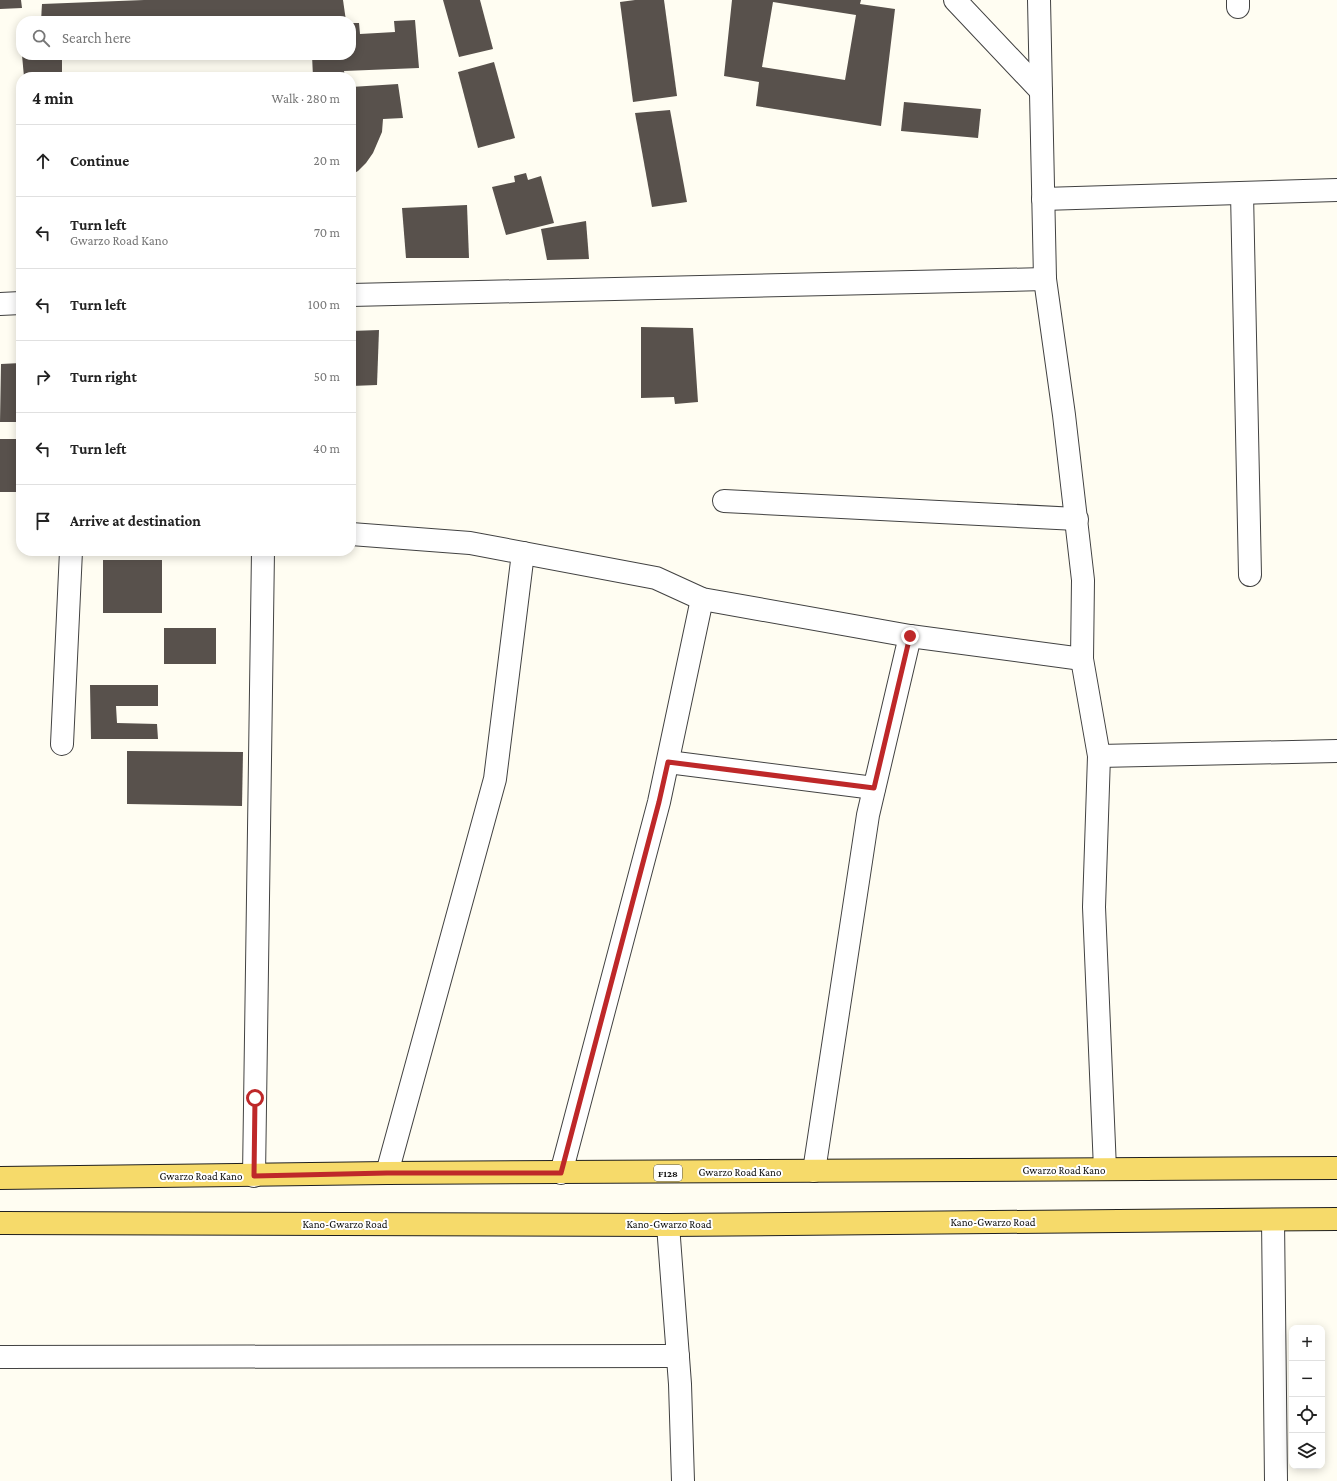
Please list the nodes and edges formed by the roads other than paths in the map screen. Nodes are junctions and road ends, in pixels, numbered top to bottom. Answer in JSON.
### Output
{"nodes":[{"id":1,"x":955,"y":0,"type":"edge"},
{"id":2,"x":1039,"y":0,"type":"edge"},
{"id":3,"x":1041,"y":91,"type":"junction"},
{"id":4,"x":1337,"y":190,"type":"edge"},
{"id":5,"x":1242,"y":193,"type":"junction"},
{"id":6,"x":1044,"y":199,"type":"junction"},
{"id":7,"x":1045,"y":279,"type":"junction"},
{"id":8,"x":356,"y":295,"type":"edge"},
{"id":9,"x":16,"y":303,"type":"edge"},
{"id":10,"x":0,"y":304,"type":"edge"},
{"id":11,"x":724,"y":501,"type":"dead end"},
{"id":12,"x":1077,"y":519,"type":"junction"},
{"id":13,"x":356,"y":534,"type":"edge"},
{"id":14,"x":523,"y":553,"type":"junction"},
{"id":15,"x":70,"y":556,"type":"edge"},
{"id":16,"x":263,"y":556,"type":"edge"},
{"id":17,"x":1250,"y":575,"type":"dead end"},
{"id":18,"x":702,"y":599,"type":"junction"},
{"id":19,"x":910,"y":636,"type":"junction"},
{"id":20,"x":1082,"y":659,"type":"junction"},
{"id":21,"x":62,"y":744,"type":"dead end"},
{"id":22,"x":1337,"y":751,"type":"edge"},
{"id":23,"x":1099,"y":756,"type":"junction"},
{"id":24,"x":668,"y":762,"type":"junction"},
{"id":25,"x":874,"y":788,"type":"junction"},
{"id":26,"x":1337,"y":1168,"type":"edge"},
{"id":27,"x":1105,"y":1169,"type":"junction"},
{"id":28,"x":814,"y":1171,"type":"junction"},
{"id":29,"x":387,"y":1173,"type":"junction"},
{"id":30,"x":561,"y":1173,"type":"junction"},
{"id":31,"x":254,"y":1176,"type":"junction"},
{"id":32,"x":0,"y":1178,"type":"edge"},
{"id":33,"x":1337,"y":1219,"type":"edge"},
{"id":34,"x":1273,"y":1220,"type":"junction"},
{"id":35,"x":0,"y":1223,"type":"edge"},
{"id":36,"x":668,"y":1225,"type":"junction"},
{"id":37,"x":678,"y":1356,"type":"junction"},
{"id":38,"x":0,"y":1358,"type":"edge"},
{"id":39,"x":683,"y":1481,"type":"edge"},
{"id":40,"x":1276,"y":1481,"type":"edge"}],
"edges":[{"from":1,"to":3,"type":"street"},
{"from":2,"to":3,"type":"street"},
{"from":3,"to":6,"type":"street"},
{"from":4,"to":5,"type":"street"},
{"from":5,"to":6,"type":"street"},
{"from":5,"to":17,"type":"street"},
{"from":6,"to":7,"type":"street"},
{"from":7,"to":8,"type":"street"},
{"from":7,"to":12,"type":"street"},
{"from":9,"to":10,"type":"street"},
{"from":11,"to":12,"type":"street"},
{"from":12,"to":20,"type":"street"},
{"from":13,"to":14,"type":"street"},
{"from":14,"to":18,"type":"street"},
{"from":14,"to":29,"type":"street"},
{"from":15,"to":21,"type":"street"},
{"from":16,"to":31,"type":"street"},
{"from":18,"to":19,"type":"street"},
{"from":18,"to":24,"type":"street"},
{"from":19,"to":20,"type":"street"},
{"from":19,"to":25,"type":"street"},
{"from":20,"to":23,"type":"street"},
{"from":22,"to":23,"type":"street"},
{"from":23,"to":27,"type":"street"},
{"from":24,"to":25,"type":"street"},
{"from":24,"to":30,"type":"street"},
{"from":25,"to":28,"type":"street"},
{"from":26,"to":27,"type":"main road","name":"Gwarzo Road Kano","number":"F128"},
{"from":27,"to":28,"type":"main road","name":"Gwarzo Road Kano","number":"F128"},
{"from":28,"to":30,"type":"main road","name":"Gwarzo Road Kano","number":"F128"},
{"from":29,"to":30,"type":"main road","name":"Gwarzo Road Kano","number":"F128"},
{"from":29,"to":31,"type":"main road","name":"Gwarzo Road Kano","number":"F128"},
{"from":31,"to":32,"type":"main road","name":"Gwarzo Road Kano","number":"F128"},
{"from":33,"to":34,"type":"main road","name":"Kano-Gwarzo Road"},
{"from":34,"to":36,"type":"main road","name":"Kano-Gwarzo Road"},
{"from":34,"to":40,"type":"street"},
{"from":35,"to":36,"type":"main road","name":"Kano-Gwarzo Road"},
{"from":36,"to":37,"type":"street"},
{"from":37,"to":38,"type":"street"},
{"from":37,"to":39,"type":"street"}]}
